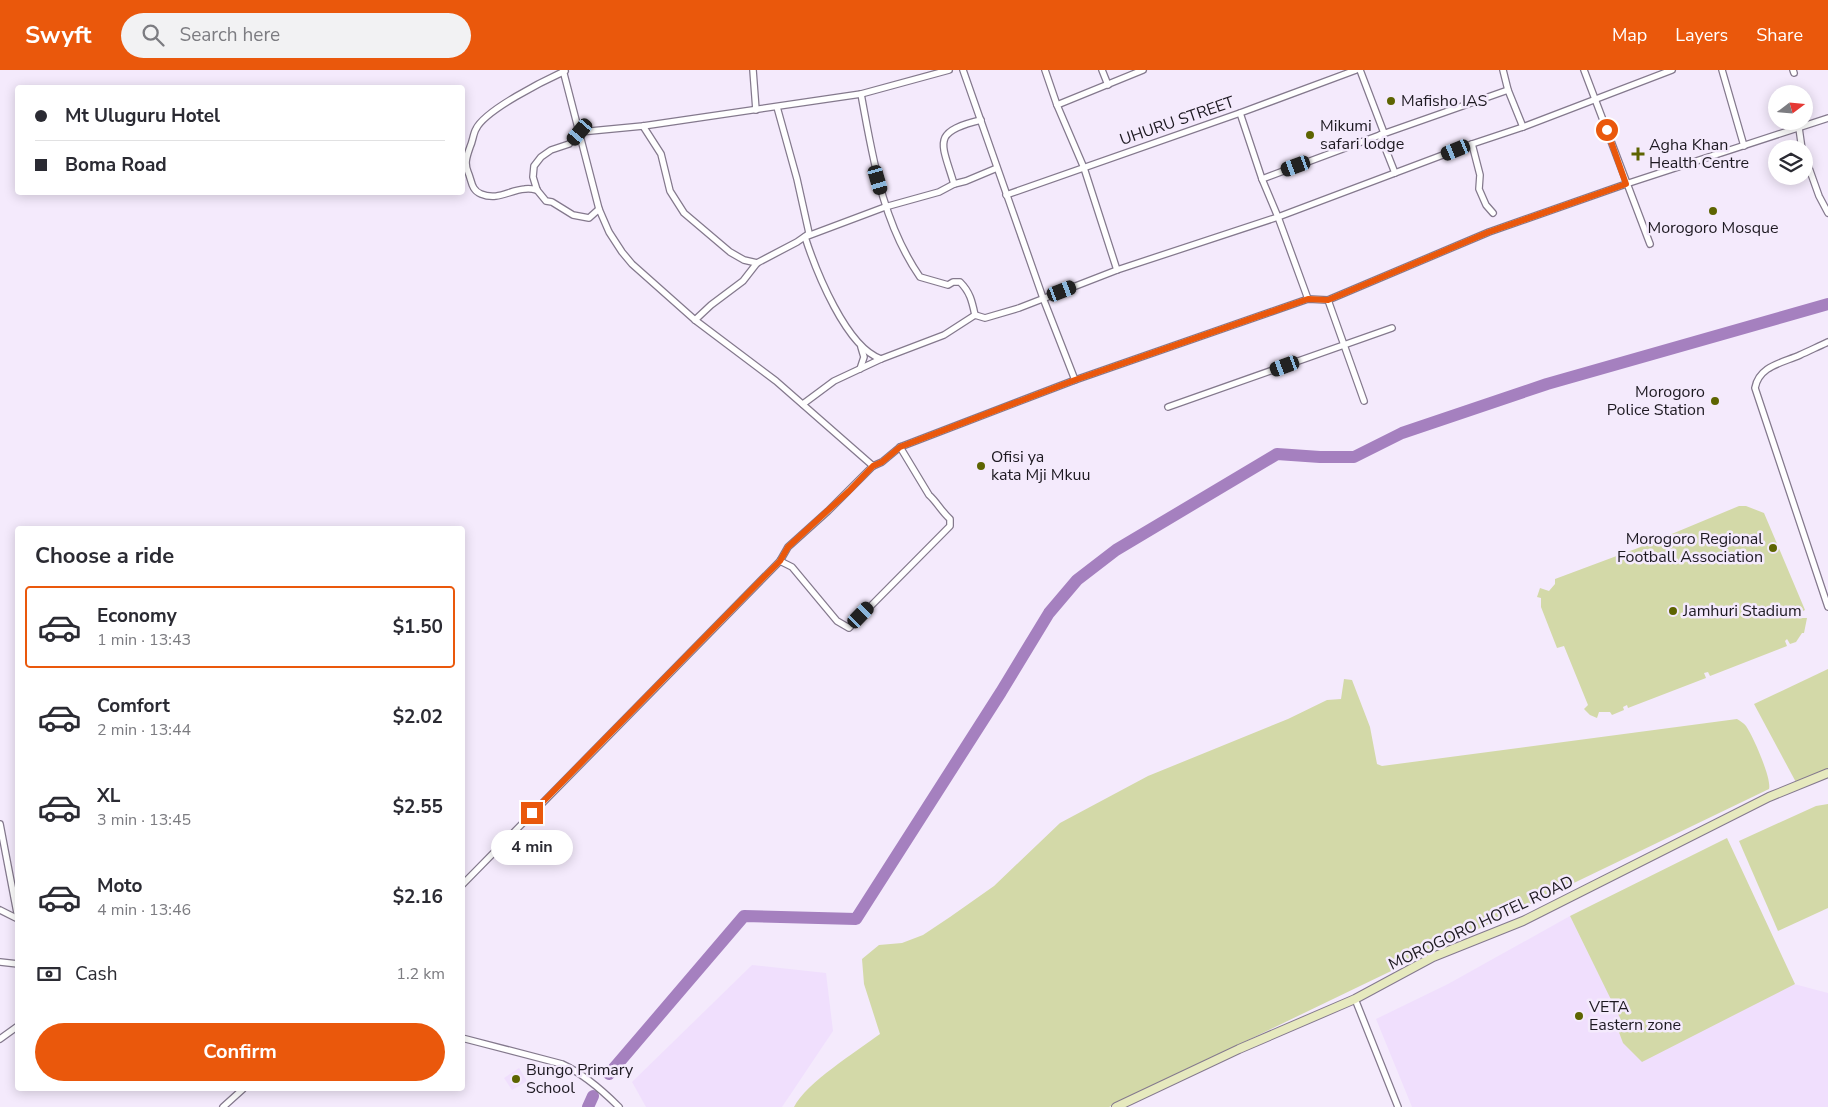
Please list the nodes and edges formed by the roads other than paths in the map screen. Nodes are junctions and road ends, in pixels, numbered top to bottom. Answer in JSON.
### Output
{"nodes":[{"id":1,"x":753,"y":70,"type":"edge"},
{"id":2,"x":949,"y":70,"type":"edge"},
{"id":3,"x":963,"y":70,"type":"edge"},
{"id":4,"x":1045,"y":70,"type":"edge"},
{"id":5,"x":1102,"y":70,"type":"edge"},
{"id":6,"x":1142,"y":70,"type":"edge"},
{"id":7,"x":1358,"y":70,"type":"edge"},
{"id":8,"x":1503,"y":70,"type":"edge"},
{"id":9,"x":1584,"y":70,"type":"edge"},
{"id":10,"x":1672,"y":70,"type":"edge"},
{"id":11,"x":1722,"y":70,"type":"edge"},
{"id":12,"x":564,"y":71,"type":"edge"},
{"id":13,"x":1108,"y":85,"type":"junction"},
{"id":14,"x":1508,"y":90,"type":"junction"},
{"id":15,"x":861,"y":94,"type":"junction"},
{"id":16,"x":1596,"y":99,"type":"junction"},
{"id":17,"x":1057,"y":105,"type":"junction"},
{"id":18,"x":777,"y":107,"type":"junction"},
{"id":19,"x":756,"y":110,"type":"junction"},
{"id":20,"x":1240,"y":113,"type":"junction"},
{"id":21,"x":1828,"y":118,"type":"edge"},
{"id":22,"x":981,"y":120,"type":"junction"},
{"id":23,"x":1813,"y":123,"type":"edge"},
{"id":24,"x":643,"y":126,"type":"junction"},
{"id":25,"x":1523,"y":127,"type":"junction"},
{"id":26,"x":1793,"y":130,"type":"edge"},
{"id":27,"x":580,"y":132,"type":"junction"},
{"id":28,"x":1380,"y":135,"type":"junction"},
{"id":29,"x":1472,"y":144,"type":"junction"},
{"id":30,"x":1744,"y":146,"type":"junction"},
{"id":31,"x":996,"y":168,"type":"junction"},
{"id":32,"x":1084,"y":168,"type":"junction"},
{"id":33,"x":1395,"y":173,"type":"junction"},
{"id":34,"x":1262,"y":179,"type":"junction"},
{"id":35,"x":1813,"y":179,"type":"edge"},
{"id":36,"x":954,"y":184,"type":"junction"},
{"id":37,"x":1626,"y":184,"type":"junction"},
{"id":38,"x":537,"y":190,"type":"junction"},
{"id":39,"x":1006,"y":195,"type":"junction"},
{"id":40,"x":885,"y":207,"type":"junction"},
{"id":41,"x":599,"y":209,"type":"junction"},
{"id":42,"x":1493,"y":213,"type":"dead end"},
{"id":43,"x":1828,"y":213,"type":"edge"},
{"id":44,"x":1278,"y":217,"type":"junction"},
{"id":45,"x":807,"y":235,"type":"junction"},
{"id":46,"x":1650,"y":244,"type":"dead end"},
{"id":47,"x":757,"y":263,"type":"junction"},
{"id":48,"x":1117,"y":270,"type":"junction"},
{"id":49,"x":1043,"y":298,"type":"junction"},
{"id":50,"x":1308,"y":299,"type":"junction"},
{"id":51,"x":1328,"y":300,"type":"junction"},
{"id":52,"x":975,"y":315,"type":"junction"},
{"id":53,"x":694,"y":320,"type":"junction"},
{"id":54,"x":1392,"y":328,"type":"dead end"},
{"id":55,"x":1828,"y":342,"type":"edge"},
{"id":56,"x":1344,"y":345,"type":"junction"},
{"id":57,"x":861,"y":347,"type":"junction"},
{"id":58,"x":881,"y":359,"type":"junction"},
{"id":59,"x":860,"y":369,"type":"junction"},
{"id":60,"x":1075,"y":380,"type":"junction"},
{"id":61,"x":1364,"y":401,"type":"dead end"},
{"id":62,"x":803,"y":404,"type":"junction"},
{"id":63,"x":1168,"y":407,"type":"dead end"},
{"id":64,"x":900,"y":447,"type":"junction"},
{"id":65,"x":873,"y":466,"type":"junction"},
{"id":66,"x":780,"y":561,"type":"junction"},
{"id":67,"x":1819,"y":577,"type":"junction"},
{"id":68,"x":1828,"y":582,"type":"edge"},
{"id":69,"x":1828,"y":607,"type":"edge"},
{"id":70,"x":1828,"y":773,"type":"edge"},
{"id":71,"x":0,"y":824,"type":"edge"},
{"id":72,"x":465,"y":881,"type":"edge"},
{"id":73,"x":15,"y":903,"type":"edge"},
{"id":74,"x":0,"y":910,"type":"edge"},
{"id":75,"x":15,"y":918,"type":"edge"},
{"id":76,"x":0,"y":962,"type":"edge"},
{"id":77,"x":15,"y":964,"type":"edge"},
{"id":78,"x":1355,"y":1000,"type":"junction"},
{"id":79,"x":15,"y":1028,"type":"edge"},
{"id":80,"x":0,"y":1039,"type":"edge"},
{"id":81,"x":465,"y":1039,"type":"edge"},
{"id":82,"x":241,"y":1091,"type":"edge"},
{"id":83,"x":223,"y":1107,"type":"edge"},
{"id":84,"x":618,"y":1107,"type":"edge"},
{"id":85,"x":1116,"y":1107,"type":"edge"},
{"id":86,"x":1398,"y":1107,"type":"edge"}],
"edges":[{"from":1,"to":19,"type":"street"},
{"from":2,"to":15,"type":"street"},
{"from":3,"to":22,"type":"street"},
{"from":4,"to":17,"type":"street"},
{"from":5,"to":13,"type":"street"},
{"from":6,"to":13,"type":"street"},
{"from":7,"to":20,"type":"street","name":"UHURU STREET"},
{"from":7,"to":28,"type":"street"},
{"from":8,"to":14,"type":"street"},
{"from":9,"to":16,"type":"street"},
{"from":10,"to":16,"type":"street"},
{"from":11,"to":30,"type":"street"},
{"from":12,"to":27,"type":"street"},
{"from":12,"to":38,"type":"street"},
{"from":13,"to":17,"type":"street"},
{"from":14,"to":25,"type":"street"},
{"from":14,"to":28,"type":"street"},
{"from":15,"to":18,"type":"street"},
{"from":15,"to":40,"type":"street"},
{"from":16,"to":25,"type":"street"},
{"from":16,"to":37,"type":"street"},
{"from":17,"to":32,"type":"street"},
{"from":18,"to":19,"type":"street"},
{"from":18,"to":45,"type":"street"},
{"from":19,"to":24,"type":"street"},
{"from":20,"to":32,"type":"street","name":"UHURU STREET"},
{"from":20,"to":34,"type":"street"},
{"from":21,"to":23,"type":"street"},
{"from":22,"to":31,"type":"street"},
{"from":22,"to":36,"type":"street"},
{"from":24,"to":27,"type":"street"},
{"from":24,"to":47,"type":"street"},
{"from":25,"to":29,"type":"street"},
{"from":26,"to":30,"type":"street"},
{"from":27,"to":38,"type":"street"},
{"from":27,"to":41,"type":"street"},
{"from":28,"to":33,"type":"street"},
{"from":28,"to":34,"type":"street"},
{"from":29,"to":33,"type":"street"},
{"from":29,"to":42,"type":"street"},
{"from":30,"to":37,"type":"street"},
{"from":31,"to":36,"type":"street"},
{"from":31,"to":39,"type":"street"},
{"from":32,"to":39,"type":"street","name":"UHURU STREET"},
{"from":32,"to":48,"type":"street"},
{"from":33,"to":44,"type":"street"},
{"from":34,"to":44,"type":"street"},
{"from":35,"to":43,"type":"street"},
{"from":36,"to":40,"type":"street"},
{"from":37,"to":46,"type":"street"},
{"from":37,"to":51,"type":"street"},
{"from":38,"to":41,"type":"street"},
{"from":39,"to":49,"type":"street"},
{"from":40,"to":45,"type":"street"},
{"from":40,"to":52,"type":"street"},
{"from":41,"to":53,"type":"street"},
{"from":44,"to":48,"type":"street"},
{"from":44,"to":50,"type":"street"},
{"from":45,"to":47,"type":"street"},
{"from":45,"to":57,"type":"street"},
{"from":47,"to":53,"type":"street"},
{"from":48,"to":49,"type":"street"},
{"from":49,"to":52,"type":"street"},
{"from":49,"to":60,"type":"street"},
{"from":50,"to":51,"type":"street"},
{"from":50,"to":60,"type":"street"},
{"from":51,"to":56,"type":"street"},
{"from":52,"to":58,"type":"street"},
{"from":53,"to":62,"type":"street"},
{"from":54,"to":56,"type":"street"},
{"from":55,"to":67,"type":"street"},
{"from":56,"to":61,"type":"street"},
{"from":56,"to":63,"type":"street"},
{"from":57,"to":58,"type":"street"},
{"from":57,"to":59,"type":"street"},
{"from":58,"to":59,"type":"street"},
{"from":59,"to":62,"type":"street"},
{"from":60,"to":64,"type":"street"},
{"from":62,"to":65,"type":"street"},
{"from":64,"to":65,"type":"street"},
{"from":64,"to":66,"type":"street"},
{"from":65,"to":66,"type":"street"},
{"from":66,"to":72,"type":"street"},
{"from":67,"to":68,"type":"street"},
{"from":67,"to":69,"type":"street"},
{"from":70,"to":78,"type":"street","name":"MOROGORO HOTEL ROAD"},
{"from":71,"to":73,"type":"street"},
{"from":74,"to":75,"type":"street"},
{"from":76,"to":77,"type":"street"},
{"from":78,"to":85,"type":"street","name":"MOROGORO HOTEL ROAD"},
{"from":78,"to":86,"type":"street"},
{"from":79,"to":80,"type":"street"},
{"from":81,"to":84,"type":"street"},
{"from":82,"to":83,"type":"street"}]}
